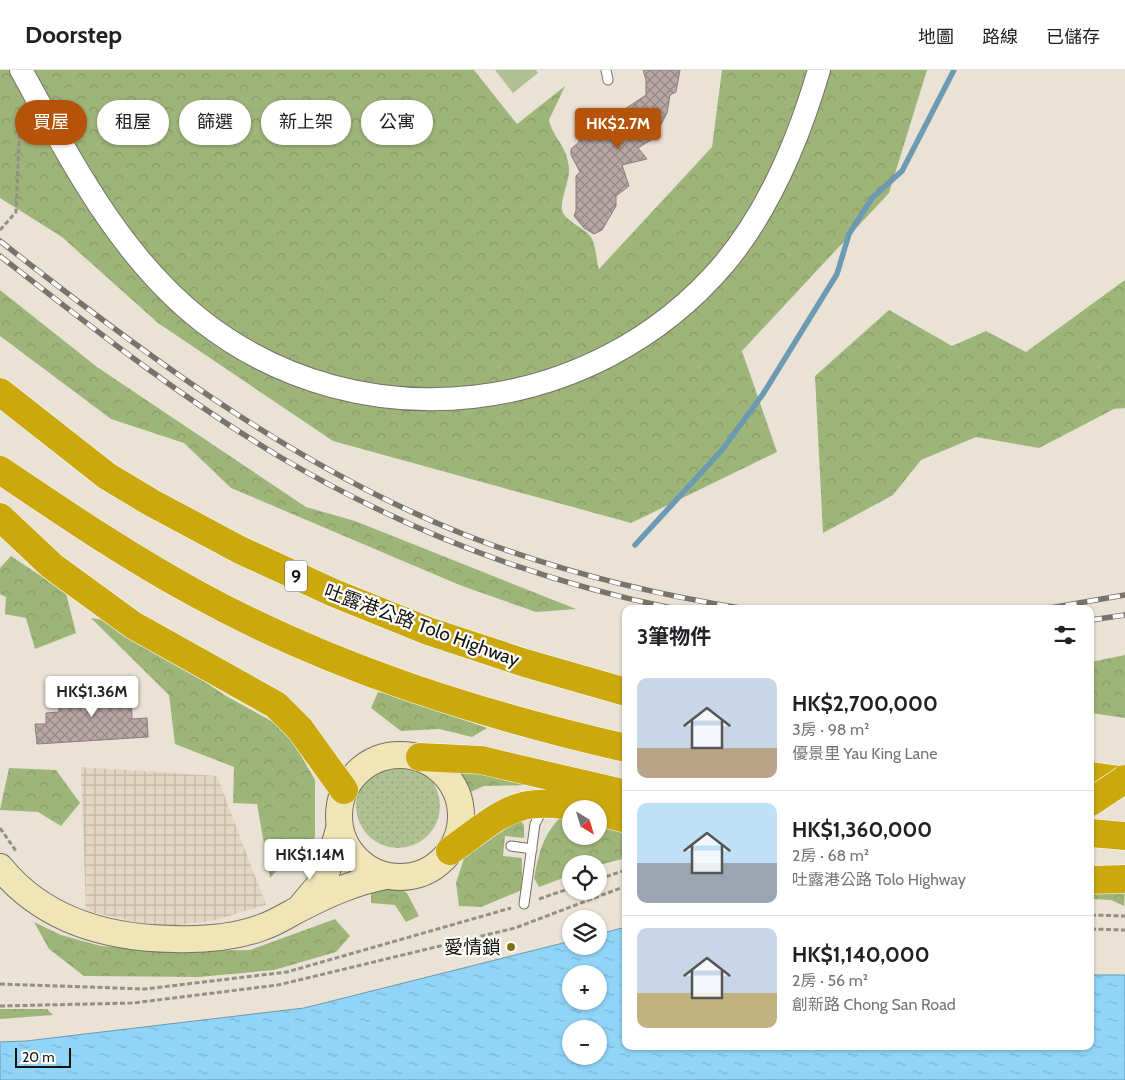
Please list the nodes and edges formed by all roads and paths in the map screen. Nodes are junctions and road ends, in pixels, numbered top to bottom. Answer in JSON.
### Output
{"nodes":[{"id":1,"x":21,"y":70,"type":"edge"},
{"id":2,"x":606,"y":70,"type":"edge"},
{"id":3,"x":819,"y":70,"type":"edge"},
{"id":4,"x":608,"y":80,"type":"dead end"},
{"id":5,"x":19,"y":145,"type":"edge"},
{"id":6,"x":0,"y":230,"type":"edge"},
{"id":7,"x":0,"y":392,"type":"edge"},
{"id":8,"x":0,"y":470,"type":"edge"},
{"id":9,"x":0,"y":517,"type":"edge"},
{"id":10,"x":622,"y":691,"type":"edge"},
{"id":11,"x":622,"y":747,"type":"edge"},
{"id":12,"x":420,"y":757,"type":"junction"},
{"id":13,"x":1094,"y":776,"type":"edge"},
{"id":14,"x":1125,"y":780,"type":"edge"},
{"id":15,"x":344,"y":790,"type":"junction"},
{"id":16,"x":622,"y":793,"type":"edge"},
{"id":17,"x":1094,"y":800,"type":"edge"},
{"id":18,"x":547,"y":802,"type":"junction"},
{"id":19,"x":562,"y":805,"type":"edge"},
{"id":20,"x":608,"y":814,"type":"edge"},
{"id":21,"x":622,"y":818,"type":"edge"},
{"id":22,"x":0,"y":828,"type":"edge"},
{"id":23,"x":339,"y":829,"type":"junction"},
{"id":24,"x":1094,"y":834,"type":"edge"},
{"id":25,"x":1125,"y":836,"type":"edge"},
{"id":26,"x":511,"y":846,"type":"dead end"},
{"id":27,"x":532,"y":849,"type":"junction"},
{"id":28,"x":450,"y":852,"type":"junction"},
{"id":29,"x":10,"y":861,"type":"edge"},
{"id":30,"x":622,"y":871,"type":"edge"},
{"id":31,"x":386,"y":876,"type":"junction"},
{"id":32,"x":607,"y":876,"type":"edge"},
{"id":33,"x":1125,"y":879,"type":"edge"},
{"id":34,"x":1094,"y":880,"type":"edge"},
{"id":35,"x":622,"y":888,"type":"edge"},
{"id":36,"x":562,"y":891,"type":"edge"},
{"id":37,"x":524,"y":904,"type":"junction"},
{"id":38,"x":297,"y":910,"type":"junction"},
{"id":39,"x":1094,"y":915,"type":"edge"},
{"id":40,"x":1125,"y":916,"type":"edge"},
{"id":41,"x":1094,"y":929,"type":"edge"},
{"id":42,"x":1125,"y":930,"type":"edge"},
{"id":43,"x":0,"y":984,"type":"edge"},
{"id":44,"x":0,"y":1006,"type":"edge"}],
"edges":[{"from":1,"to":3,"type":"street"},
{"from":2,"to":4,"type":"lane"},
{"from":5,"to":6,"type":"path"},
{"from":7,"to":10,"type":"highway","name":"吐露港公路 Tolo Highway","number":"9"},
{"from":8,"to":11,"type":"highway"},
{"from":9,"to":15,"type":"highway"},
{"from":12,"to":15,"type":"main road"},
{"from":12,"to":16,"type":"highway"},
{"from":12,"to":28,"type":"main road"},
{"from":13,"to":14,"type":"highway"},
{"from":14,"to":17,"type":"highway","bridge":true},
{"from":15,"to":23,"type":"main road"},
{"from":18,"to":19,"type":"highway"},
{"from":18,"to":27,"type":"lane"},
{"from":18,"to":28,"type":"highway"},
{"from":20,"to":21,"type":"highway"},
{"from":22,"to":29,"type":"path"},
{"from":23,"to":31,"type":"main road"},
{"from":23,"to":38,"type":"main road"},
{"from":24,"to":25,"type":"highway"},
{"from":26,"to":27,"type":"lane"},
{"from":27,"to":37,"type":"lane"},
{"from":28,"to":31,"type":"main road"},
{"from":29,"to":38,"type":"main road"},
{"from":30,"to":32,"type":"path"},
{"from":31,"to":38,"type":"main road"},
{"from":33,"to":34,"type":"highway"},
{"from":35,"to":44,"type":"path"},
{"from":36,"to":37,"type":"path"},
{"from":37,"to":43,"type":"path"},
{"from":39,"to":40,"type":"path"},
{"from":41,"to":42,"type":"path"}]}
